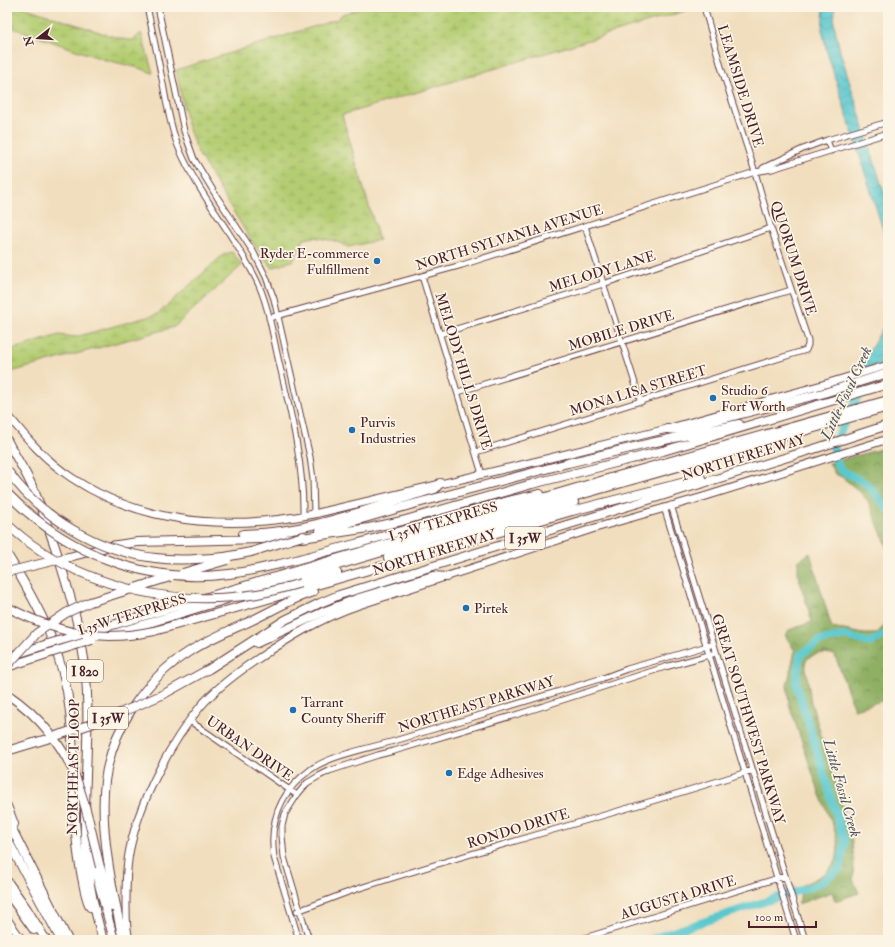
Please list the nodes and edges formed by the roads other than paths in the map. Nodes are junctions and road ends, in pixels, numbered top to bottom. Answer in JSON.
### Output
{"nodes":[{"id":1,"x":147,"y":7,"type":"edge"},
{"id":2,"x":158,"y":7,"type":"edge"},
{"id":3,"x":704,"y":7,"type":"edge"},
{"id":4,"x":165,"y":41,"type":"junction"},
{"id":5,"x":154,"y":42,"type":"junction"},
{"id":6,"x":888,"y":122,"type":"edge"},
{"id":7,"x":184,"y":131,"type":"junction"},
{"id":8,"x":888,"y":133,"type":"edge"},
{"id":9,"x":175,"y":136,"type":"junction"},
{"id":10,"x":827,"y":140,"type":"junction"},
{"id":11,"x":831,"y":151,"type":"junction"},
{"id":12,"x":755,"y":172,"type":"junction"},
{"id":13,"x":585,"y":226,"type":"junction"},
{"id":14,"x":771,"y":228,"type":"junction"},
{"id":15,"x":422,"y":276,"type":"junction"},
{"id":16,"x":603,"y":284,"type":"junction"},
{"id":17,"x":791,"y":290,"type":"junction"},
{"id":18,"x":278,"y":315,"type":"junction"},
{"id":19,"x":269,"y":318,"type":"junction"},
{"id":20,"x":440,"y":334,"type":"junction"},
{"id":21,"x":622,"y":342,"type":"junction"},
{"id":22,"x":806,"y":350,"type":"joint"},
{"id":23,"x":888,"y":365,"type":"edge"},
{"id":24,"x":886,"y":374,"type":"edge"},
{"id":25,"x":884,"y":385,"type":"edge"},
{"id":26,"x":458,"y":392,"type":"junction"},
{"id":27,"x":888,"y":400,"type":"edge"},
{"id":28,"x":641,"y":402,"type":"junction"},
{"id":29,"x":299,"y":405,"type":"junction"},
{"id":30,"x":289,"y":406,"type":"junction"},
{"id":31,"x":888,"y":407,"type":"edge"},
{"id":32,"x":7,"y":414,"type":"edge"},
{"id":33,"x":765,"y":421,"type":"junction"},
{"id":34,"x":888,"y":425,"type":"edge"},
{"id":35,"x":667,"y":429,"type":"junction"},
{"id":36,"x":888,"y":439,"type":"edge"},
{"id":37,"x":7,"y":440,"type":"edge"},
{"id":38,"x":815,"y":449,"type":"junction"},
{"id":39,"x":476,"y":452,"type":"junction"},
{"id":40,"x":674,"y":469,"type":"junction"},
{"id":41,"x":7,"y":470,"type":"edge"},
{"id":42,"x":482,"y":474,"type":"junction"},
{"id":43,"x":440,"y":484,"type":"junction"},
{"id":44,"x":582,"y":487,"type":"junction"},
{"id":45,"x":7,"y":493,"type":"edge"},
{"id":46,"x":668,"y":506,"type":"junction"},
{"id":47,"x":314,"y":514,"type":"junction"},
{"id":48,"x":303,"y":516,"type":"junction"},
{"id":49,"x":7,"y":524,"type":"edge"},
{"id":50,"x":224,"y":540,"type":"junction"},
{"id":51,"x":251,"y":552,"type":"junction"},
{"id":52,"x":7,"y":554,"type":"edge"},
{"id":53,"x":414,"y":557,"type":"junction"},
{"id":54,"x":7,"y":572,"type":"edge"},
{"id":55,"x":446,"y":577,"type":"junction"},
{"id":56,"x":7,"y":607,"type":"edge"},
{"id":57,"x":714,"y":644,"type":"junction"},
{"id":58,"x":245,"y":646,"type":"junction"},
{"id":59,"x":707,"y":646,"type":"junction"},
{"id":60,"x":716,"y":653,"type":"junction"},
{"id":61,"x":710,"y":655,"type":"junction"},
{"id":62,"x":7,"y":657,"type":"edge"},
{"id":63,"x":7,"y":666,"type":"edge"},
{"id":64,"x":627,"y":669,"type":"junction"},
{"id":65,"x":630,"y":679,"type":"junction"},
{"id":66,"x":7,"y":694,"type":"edge"},
{"id":67,"x":476,"y":717,"type":"junction"},
{"id":68,"x":190,"y":721,"type":"junction"},
{"id":69,"x":478,"y":726,"type":"junction"},
{"id":70,"x":391,"y":742,"type":"junction"},
{"id":71,"x":9,"y":750,"type":"edge"},
{"id":72,"x":394,"y":751,"type":"junction"},
{"id":73,"x":753,"y":770,"type":"junction"},
{"id":74,"x":745,"y":773,"type":"junction"},
{"id":75,"x":290,"y":790,"type":"junction"},
{"id":76,"x":297,"y":795,"type":"junction"},
{"id":77,"x":7,"y":806,"type":"edge"},
{"id":78,"x":85,"y":817,"type":"junction"},
{"id":79,"x":7,"y":819,"type":"edge"},
{"id":80,"x":7,"y":839,"type":"edge"},
{"id":81,"x":20,"y":845,"type":"junction"},
{"id":82,"x":786,"y":878,"type":"junction"},
{"id":83,"x":778,"y":880,"type":"junction"},
{"id":84,"x":7,"y":881,"type":"edge"},
{"id":85,"x":11,"y":892,"type":"edge"},
{"id":86,"x":300,"y":910,"type":"junction"},
{"id":87,"x":291,"y":913,"type":"junction"},
{"id":88,"x":7,"y":919,"type":"edge"},
{"id":89,"x":97,"y":920,"type":"junction"},
{"id":90,"x":22,"y":940,"type":"edge"},
{"id":91,"x":41,"y":940,"type":"edge"},
{"id":92,"x":46,"y":940,"type":"edge"},
{"id":93,"x":61,"y":940,"type":"edge"},
{"id":94,"x":68,"y":940,"type":"edge"},
{"id":95,"x":103,"y":940,"type":"edge"},
{"id":96,"x":114,"y":940,"type":"edge"},
{"id":97,"x":122,"y":940,"type":"edge"},
{"id":98,"x":129,"y":940,"type":"edge"},
{"id":99,"x":299,"y":940,"type":"edge"},
{"id":100,"x":309,"y":940,"type":"edge"},
{"id":101,"x":578,"y":940,"type":"edge"},
{"id":102,"x":796,"y":940,"type":"edge"},
{"id":103,"x":805,"y":940,"type":"edge"}],
"edges":[{"from":1,"to":5,"type":"street"},
{"from":2,"to":4,"type":"street"},
{"from":3,"to":12,"type":"street","name":"LEAMSIDE DRIVE"},
{"from":4,"to":5,"type":"street"},
{"from":4,"to":7,"type":"street"},
{"from":5,"to":9,"type":"street"},
{"from":6,"to":10,"type":"street","name":"NORTH SYLVANIA AVENUE"},
{"from":7,"to":9,"type":"street"},
{"from":7,"to":18,"type":"street"},
{"from":8,"to":11,"type":"street","name":"NORTH SYLVANIA AVENUE"},
{"from":9,"to":19,"type":"street"},
{"from":10,"to":11,"type":"street"},
{"from":10,"to":12,"type":"street","name":"NORTH SYLVANIA AVENUE"},
{"from":11,"to":12,"type":"street","name":"NORTH SYLVANIA AVENUE"},
{"from":12,"to":13,"type":"street","name":"NORTH SYLVANIA AVENUE"},
{"from":12,"to":14,"type":"street","name":"QUORUM DRIVE"},
{"from":13,"to":15,"type":"street","name":"NORTH SYLVANIA AVENUE"},
{"from":13,"to":16,"type":"street"},
{"from":14,"to":16,"type":"street","name":"MELODY LANE"},
{"from":14,"to":17,"type":"street","name":"QUORUM DRIVE"},
{"from":15,"to":18,"type":"street","name":"NORTH SYLVANIA AVENUE"},
{"from":15,"to":20,"type":"street","name":"MELODY HILLS DRIVE"},
{"from":16,"to":20,"type":"street","name":"MELODY LANE"},
{"from":16,"to":21,"type":"street"},
{"from":17,"to":21,"type":"street","name":"MOBILE DRIVE"},
{"from":17,"to":22,"type":"street","name":"QUORUM DRIVE"},
{"from":18,"to":19,"type":"street","name":"NORTH SYLVANIA AVENUE"},
{"from":18,"to":29,"type":"street"},
{"from":19,"to":30,"type":"street"},
{"from":20,"to":26,"type":"street","name":"MELODY HILLS DRIVE"},
{"from":21,"to":26,"type":"street","name":"MOBILE DRIVE"},
{"from":21,"to":28,"type":"street"},
{"from":22,"to":28,"type":"street","name":"MONA LISA STREET"},
{"from":23,"to":35,"type":"main road"},
{"from":24,"to":35,"type":"highway"},
{"from":25,"to":33,"type":"highway","name":"NORTH FREEWAY"},
{"from":26,"to":39,"type":"street","name":"MELODY HILLS DRIVE"},
{"from":27,"to":44,"type":"highway","name":"I 35W TEXPRESS"},
{"from":28,"to":39,"type":"street","name":"MONA LISA STREET"},
{"from":29,"to":30,"type":"street"},
{"from":29,"to":47,"type":"street"},
{"from":30,"to":48,"type":"street"},
{"from":31,"to":40,"type":"highway","name":"I 35W TEXPRESS"},
{"from":32,"to":48,"type":"main road"},
{"from":33,"to":50,"type":"highway","name":"NORTH FREEWAY"},
{"from":33,"to":51,"type":"highway","bridge":true},
{"from":34,"to":38,"type":"highway","name":"NORTH FREEWAY","number":"I 35W"},
{"from":35,"to":42,"type":"main road"},
{"from":36,"to":46,"type":"main road","name":"NORTH FREEWAY"},
{"from":37,"to":78,"type":"highway","name":"NORTHEAST LOOP","number":"I 820"},
{"from":38,"to":53,"type":"highway"},
{"from":38,"to":58,"type":"highway","name":"NORTH FREEWAY","number":"I 35W"},
{"from":39,"to":42,"type":"street","name":"MELODY HILLS DRIVE"},
{"from":40,"to":49,"type":"highway","bridge":true},
{"from":40,"to":63,"type":"highway","name":"I 35W TEXPRESS","bridge":true},
{"from":41,"to":51,"type":"highway","bridge":true},
{"from":42,"to":43,"type":"main road"},
{"from":43,"to":47,"type":"main road"},
{"from":43,"to":50,"type":"highway"},
{"from":44,"to":45,"type":"highway","bridge":true},
{"from":44,"to":62,"type":"highway","name":"I 35W TEXPRESS","bridge":true},
{"from":46,"to":55,"type":"main road","name":"NORTH FREEWAY"},
{"from":46,"to":57,"type":"street","name":"GREAT SOUTHWEST PARKWAY"},
{"from":46,"to":59,"type":"street","name":"GREAT SOUTHWEST PARKWAY"},
{"from":47,"to":48,"type":"main road"},
{"from":50,"to":54,"type":"highway","name":"NORTH FREEWAY","bridge":true},
{"from":51,"to":63,"type":"highway","bridge":true},
{"from":52,"to":89,"type":"highway"},
{"from":53,"to":56,"type":"highway","bridge":true},
{"from":53,"to":97,"type":"highway"},
{"from":55,"to":58,"type":"highway"},
{"from":55,"to":68,"type":"main road","name":"NORTH FREEWAY"},
{"from":57,"to":59,"type":"street","name":"NORTHEAST PARKWAY"},
{"from":57,"to":60,"type":"street","name":"GREAT SOUTHWEST PARKWAY"},
{"from":58,"to":71,"type":"highway","name":"NORTH FREEWAY","number":"I 35W","bridge":true},
{"from":59,"to":61,"type":"street","name":"GREAT SOUTHWEST PARKWAY"},
{"from":59,"to":64,"type":"street","name":"NORTHEAST PARKWAY"},
{"from":60,"to":61,"type":"street","name":"NORTHEAST PARKWAY"},
{"from":60,"to":73,"type":"street","name":"GREAT SOUTHWEST PARKWAY"},
{"from":61,"to":65,"type":"street","name":"NORTHEAST PARKWAY"},
{"from":61,"to":74,"type":"street","name":"GREAT SOUTHWEST PARKWAY"},
{"from":64,"to":65,"type":"street"},
{"from":64,"to":67,"type":"street","name":"NORTHEAST PARKWAY"},
{"from":65,"to":69,"type":"street","name":"NORTHEAST PARKWAY"},
{"from":66,"to":97,"type":"highway","bridge":true},
{"from":67,"to":69,"type":"street"},
{"from":67,"to":70,"type":"street","name":"NORTHEAST PARKWAY"},
{"from":68,"to":75,"type":"street","name":"URBAN DRIVE"},
{"from":68,"to":98,"type":"main road","name":"NORTH FREEWAY"},
{"from":69,"to":72,"type":"street","name":"NORTHEAST PARKWAY"},
{"from":70,"to":72,"type":"street"},
{"from":70,"to":75,"type":"street","name":"NORTHEAST PARKWAY"},
{"from":72,"to":76,"type":"street","name":"NORTHEAST PARKWAY"},
{"from":73,"to":74,"type":"street","name":"RONDO DRIVE"},
{"from":73,"to":82,"type":"street","name":"GREAT SOUTHWEST PARKWAY"},
{"from":74,"to":83,"type":"street","name":"GREAT SOUTHWEST PARKWAY"},
{"from":74,"to":86,"type":"street","name":"RONDO DRIVE"},
{"from":75,"to":76,"type":"street","name":"URBAN DRIVE"},
{"from":75,"to":87,"type":"street","name":"NORTHEAST PARKWAY"},
{"from":76,"to":86,"type":"street","name":"NORTHEAST PARKWAY"},
{"from":77,"to":81,"type":"highway"},
{"from":78,"to":89,"type":"highway","name":"NORTHEAST LOOP","number":"I 820"},
{"from":78,"to":96,"type":"highway"},
{"from":79,"to":81,"type":"highway"},
{"from":80,"to":93,"type":"highway"},
{"from":81,"to":94,"type":"highway"},
{"from":82,"to":83,"type":"street","name":"AUGUSTA DRIVE"},
{"from":82,"to":103,"type":"street","name":"GREAT SOUTHWEST PARKWAY"},
{"from":83,"to":101,"type":"street","name":"AUGUSTA DRIVE"},
{"from":83,"to":102,"type":"street","name":"GREAT SOUTHWEST PARKWAY"},
{"from":84,"to":85,"type":"highway"},
{"from":85,"to":91,"type":"highway"},
{"from":85,"to":92,"type":"highway"},
{"from":86,"to":87,"type":"street","name":"RONDO DRIVE"},
{"from":86,"to":100,"type":"street","name":"NORTHEAST PARKWAY"},
{"from":87,"to":99,"type":"street","name":"NORTHEAST PARKWAY"},
{"from":88,"to":90,"type":"main road"},
{"from":89,"to":95,"type":"highway","name":"NORTHEAST LOOP","number":"I 820"}]}
